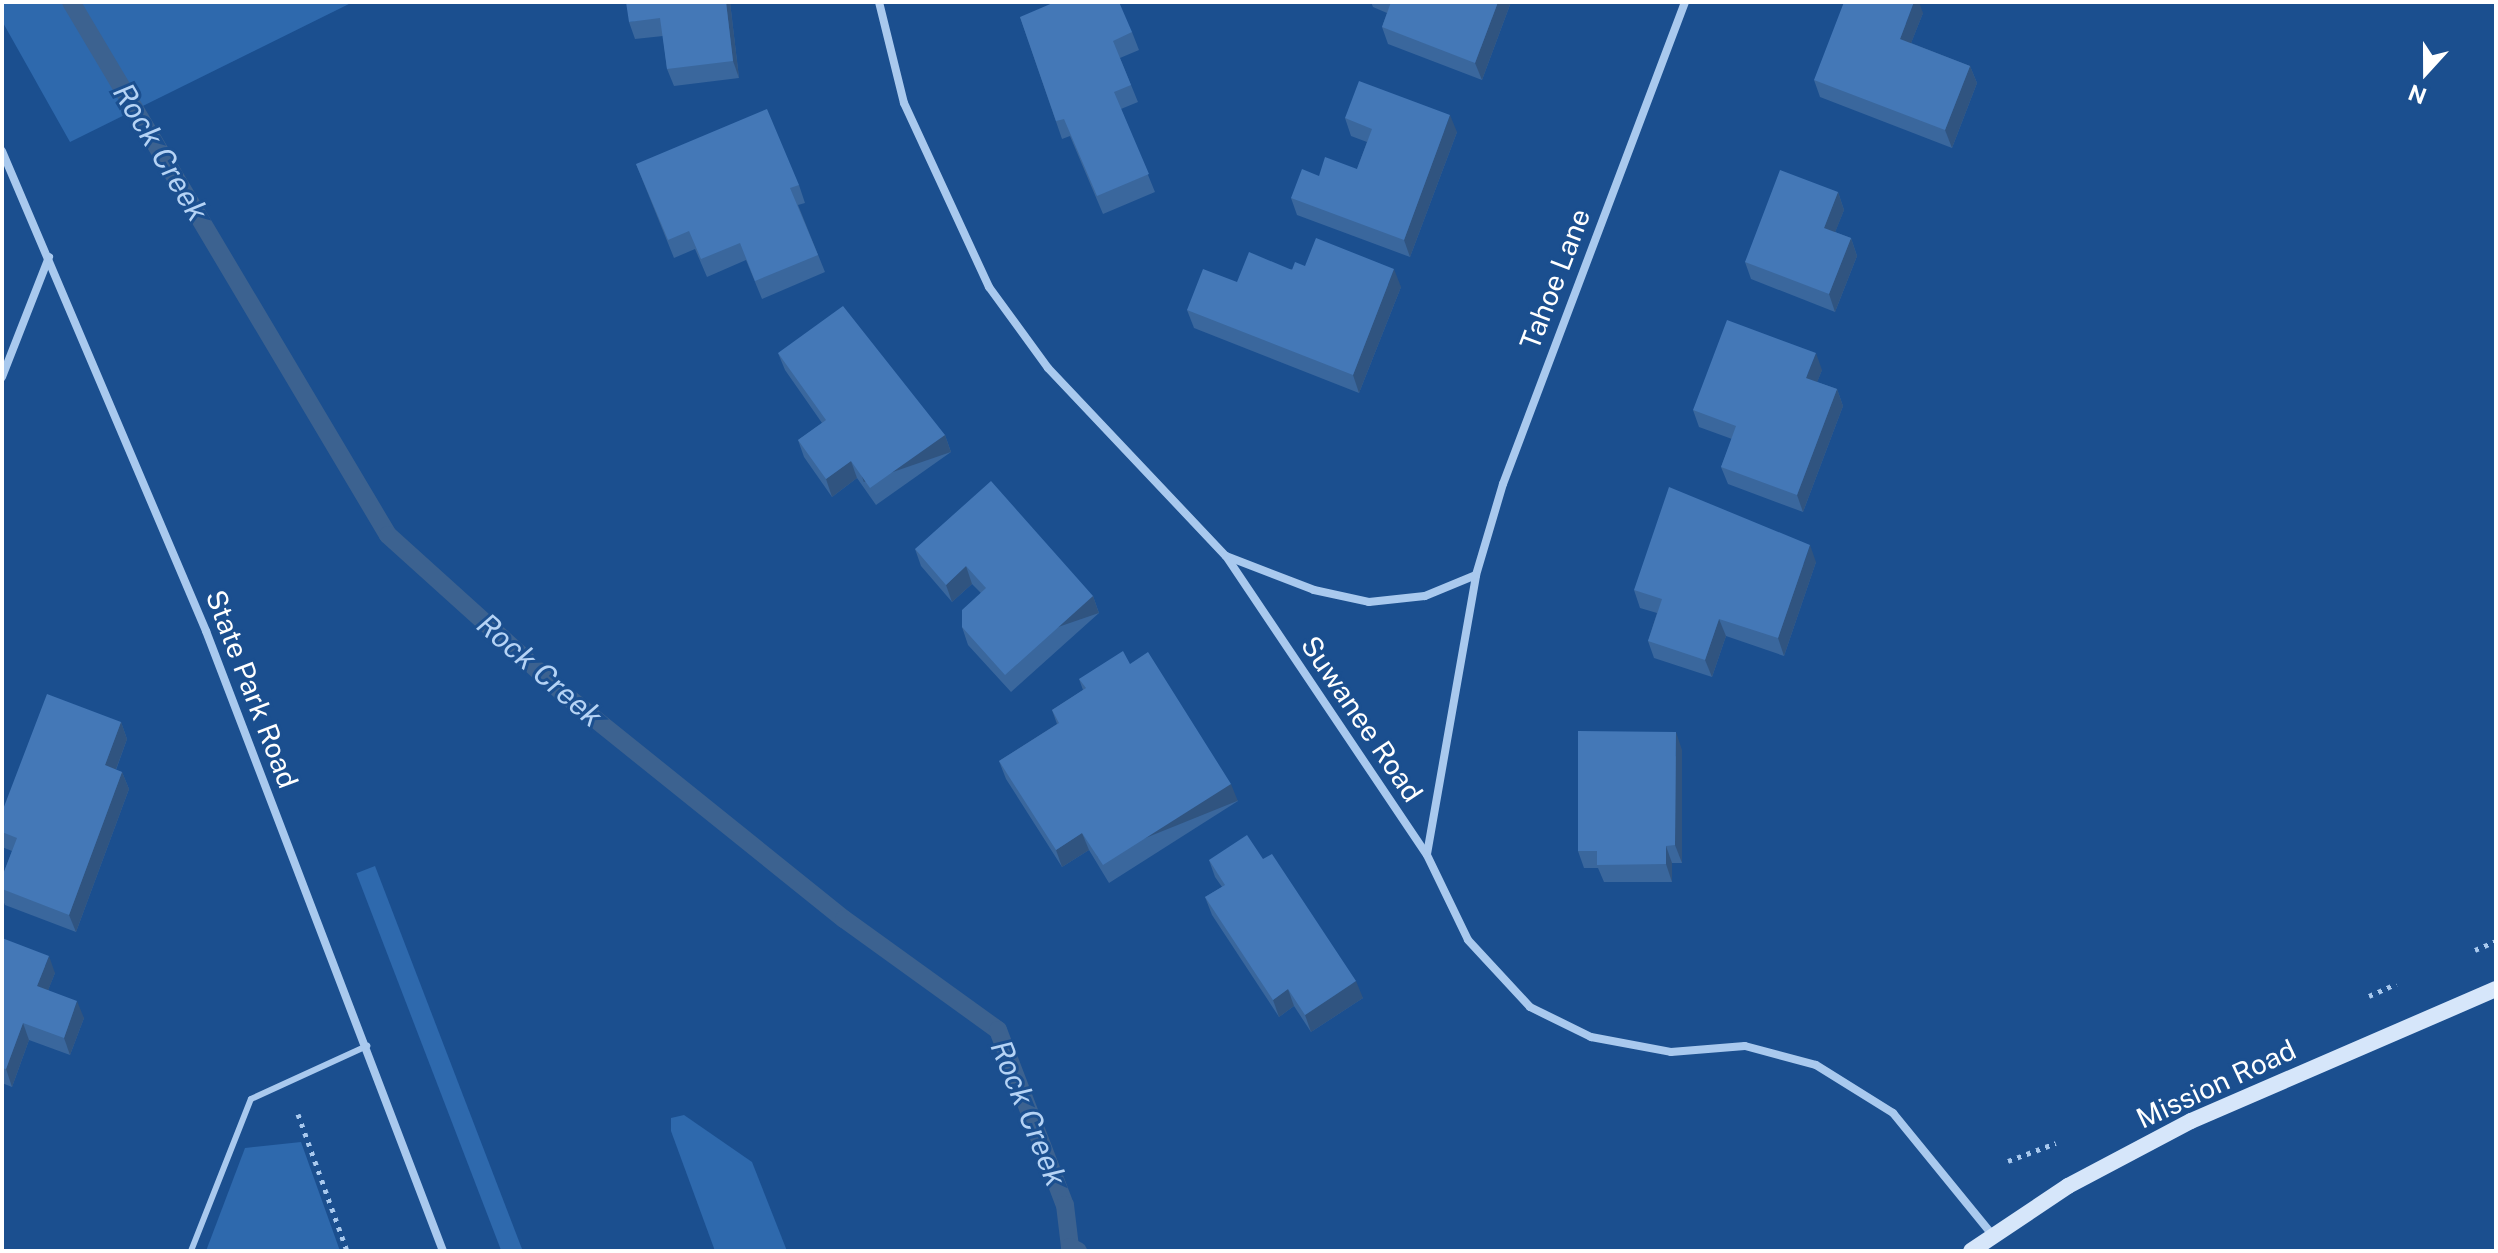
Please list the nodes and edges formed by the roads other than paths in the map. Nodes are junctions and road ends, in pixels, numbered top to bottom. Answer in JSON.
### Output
{"nodes":[{"id":1,"x":879,"y":2,"type":"edge"},
{"id":2,"x":1685,"y":2,"type":"edge"},
{"id":3,"x":2,"y":151,"type":"edge"},
{"id":4,"x":49,"y":257,"type":"junction"},
{"id":5,"x":2,"y":377,"type":"edge"},
{"id":6,"x":1226,"y":556,"type":"junction"},
{"id":7,"x":1476,"y":575,"type":"junction"},
{"id":8,"x":1427,"y":855,"type":"junction"},
{"id":9,"x":2496,"y":989,"type":"edge"},
{"id":10,"x":367,"y":1046,"type":"junction"},
{"id":11,"x":1991,"y":1233,"type":"junction"},
{"id":12,"x":191,"y":1251,"type":"edge"},
{"id":13,"x":443,"y":1251,"type":"edge"},
{"id":14,"x":1971,"y":1251,"type":"edge"}],
"edges":[{"from":1,"to":6,"type":"street","name":"Suwanee Road"},
{"from":2,"to":7,"type":"street","name":"Tahoe Lane"},
{"from":3,"to":4,"type":"street","name":"State Park Road"},
{"from":4,"to":5,"type":"street"},
{"from":4,"to":10,"type":"street","name":"State Park Road"},
{"from":6,"to":7,"type":"street"},
{"from":6,"to":8,"type":"street","name":"Suwanee Road"},
{"from":7,"to":8,"type":"street","name":"Tahoe Lane"},
{"from":8,"to":11,"type":"street","name":"Suwanee Road"},
{"from":9,"to":11,"type":"main road","name":"Mission Road"},
{"from":10,"to":12,"type":"lane"},
{"from":10,"to":13,"type":"street","name":"State Park Road"},
{"from":11,"to":14,"type":"main road","name":"Mission Road"}]}
